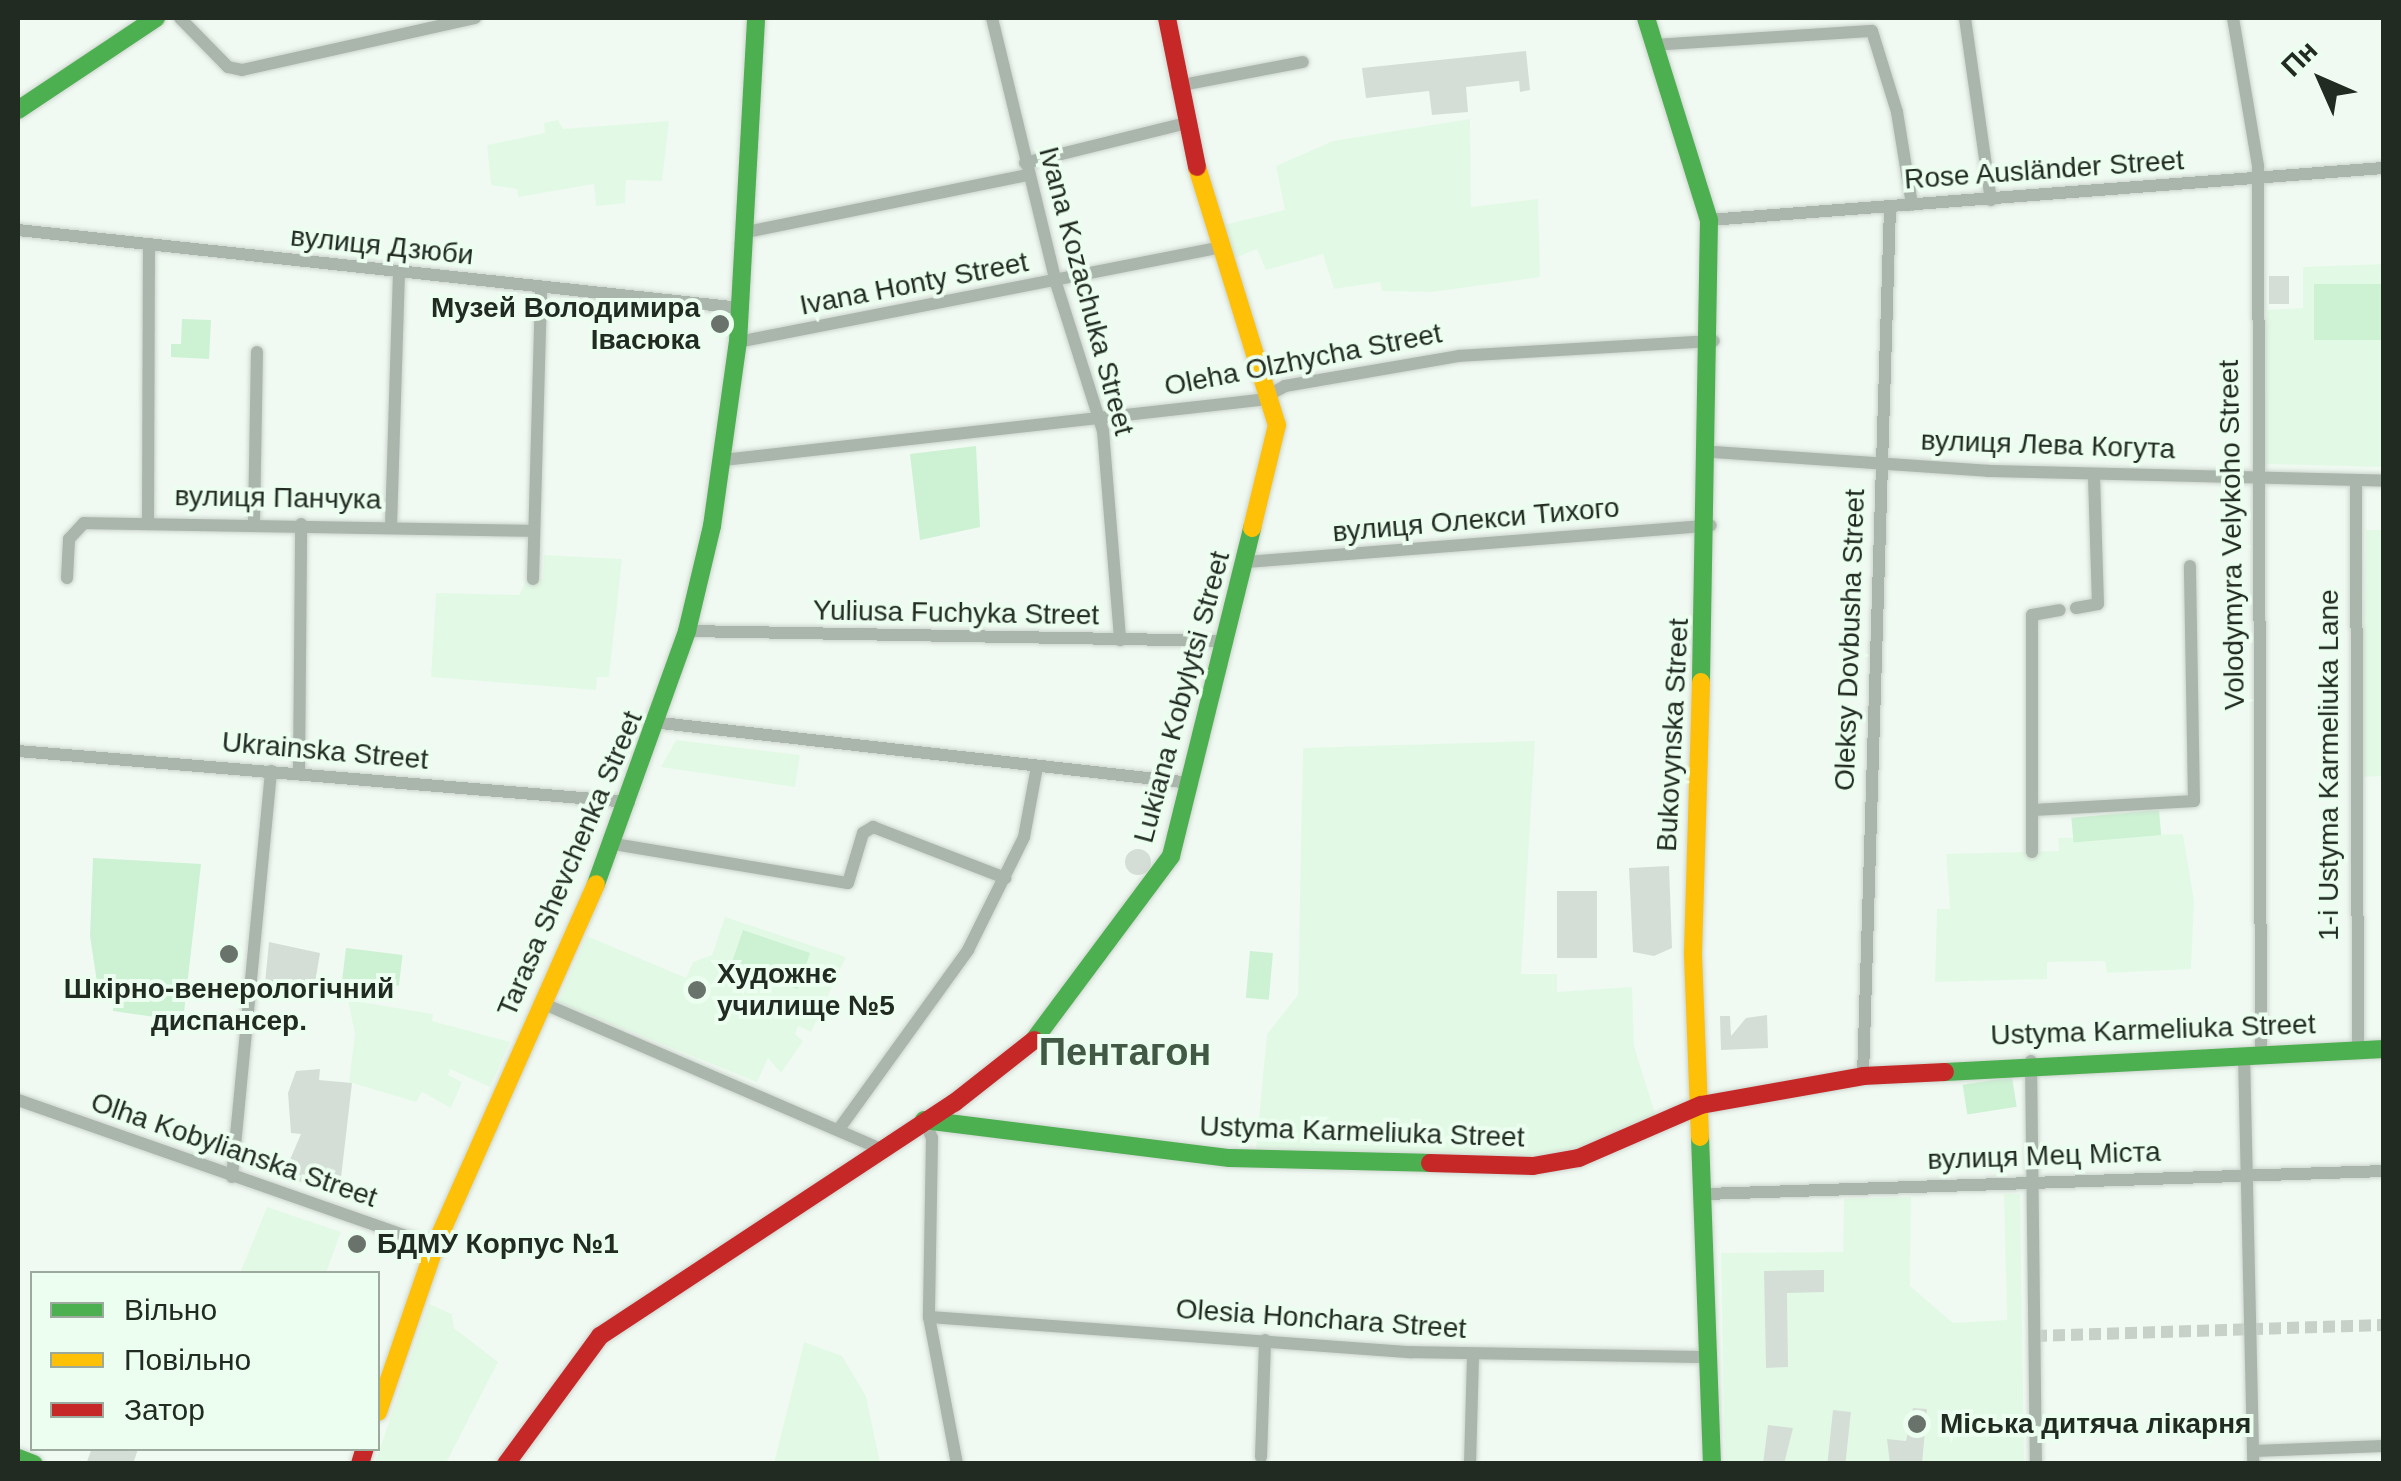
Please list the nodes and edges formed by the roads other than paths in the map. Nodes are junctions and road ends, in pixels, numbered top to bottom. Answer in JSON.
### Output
{"nodes":[{"id":1,"x":156,"y":18,"type":"edge"},
{"id":2,"x":180,"y":18,"type":"edge"},
{"id":3,"x":475,"y":18,"type":"edge"},
{"id":4,"x":756,"y":18,"type":"edge"},
{"id":5,"x":992,"y":18,"type":"edge"},
{"id":6,"x":1167,"y":18,"type":"edge"},
{"id":7,"x":1646,"y":18,"type":"edge"},
{"id":8,"x":1965,"y":18,"type":"edge"},
{"id":9,"x":2233,"y":18,"type":"edge"},
{"id":10,"x":1653,"y":45,"type":"junction"},
{"id":11,"x":1303,"y":62,"type":"dead end"},
{"id":12,"x":1177,"y":86,"type":"junction"},
{"id":13,"x":18,"y":110,"type":"edge"},
{"id":14,"x":1183,"y":124,"type":"junction"},
{"id":15,"x":2384,"y":168,"type":"edge"},
{"id":16,"x":1027,"y":169,"type":"junction"},
{"id":17,"x":2256,"y":180,"type":"junction"},
{"id":18,"x":1991,"y":200,"type":"junction"},
{"id":19,"x":1912,"y":204,"type":"junction"},
{"id":20,"x":1890,"y":206,"type":"junction"},
{"id":21,"x":1709,"y":220,"type":"junction"},
{"id":22,"x":18,"y":230,"type":"edge"},
{"id":23,"x":747,"y":232,"type":"junction"},
{"id":24,"x":149,"y":246,"type":"junction"},
{"id":25,"x":1217,"y":248,"type":"junction"},
{"id":26,"x":399,"y":274,"type":"junction"},
{"id":27,"x":1056,"y":282,"type":"junction"},
{"id":28,"x":541,"y":288,"type":"junction"},
{"id":29,"x":741,"y":308,"type":"junction"},
{"id":30,"x":1714,"y":341,"type":"junction"},
{"id":31,"x":738,"y":342,"type":"junction"},
{"id":32,"x":257,"y":352,"type":"dead end"},
{"id":33,"x":1273,"y":392,"type":"junction"},
{"id":34,"x":1100,"y":420,"type":"junction"},
{"id":35,"x":1712,"y":452,"type":"junction"},
{"id":36,"x":723,"y":460,"type":"junction"},
{"id":37,"x":1880,"y":464,"type":"junction"},
{"id":38,"x":2094,"y":475,"type":"junction"},
{"id":39,"x":2257,"y":475,"type":"junction"},
{"id":40,"x":2356,"y":481,"type":"junction"},
{"id":41,"x":2384,"y":481,"type":"edge"},
{"id":42,"x":148,"y":520,"type":"junction"},
{"id":43,"x":254,"y":522,"type":"junction"},
{"id":44,"x":301,"y":524,"type":"junction"},
{"id":45,"x":390,"y":526,"type":"junction"},
{"id":46,"x":1711,"y":526,"type":"junction"},
{"id":47,"x":533,"y":531,"type":"junction"},
{"id":48,"x":1246,"y":562,"type":"junction"},
{"id":49,"x":2190,"y":566,"type":"dead end"},
{"id":50,"x":66,"y":578,"type":"dead end"},
{"id":51,"x":534,"y":579,"type":"dead end"},
{"id":52,"x":2076,"y":608,"type":"dead end"},
{"id":53,"x":2060,"y":610,"type":"dead end"},
{"id":54,"x":687,"y":631,"type":"junction"},
{"id":55,"x":1120,"y":640,"type":"junction"},
{"id":56,"x":1225,"y":641,"type":"junction"},
{"id":57,"x":661,"y":723,"type":"junction"},
{"id":58,"x":18,"y":750,"type":"edge"},
{"id":59,"x":1036,"y":767,"type":"junction"},
{"id":60,"x":272,"y":772,"type":"junction"},
{"id":61,"x":299,"y":774,"type":"junction"},
{"id":62,"x":1191,"y":783,"type":"junction"},
{"id":63,"x":629,"y":802,"type":"junction"},
{"id":64,"x":2034,"y":810,"type":"junction"},
{"id":65,"x":614,"y":844,"type":"junction"},
{"id":66,"x":2032,"y":852,"type":"dead end"},
{"id":67,"x":1005,"y":878,"type":"junction"},
{"id":68,"x":542,"y":1003,"type":"junction"},
{"id":69,"x":2384,"y":1049,"type":"edge"},
{"id":70,"x":2358,"y":1050,"type":"junction"},
{"id":71,"x":2252,"y":1054,"type":"junction"},
{"id":72,"x":2031,"y":1061,"type":"junction"},
{"id":73,"x":1862,"y":1076,"type":"junction"},
{"id":74,"x":18,"y":1100,"type":"edge"},
{"id":75,"x":1701,"y":1105,"type":"junction"},
{"id":76,"x":924,"y":1120,"type":"junction"},
{"id":77,"x":839,"y":1129,"type":"junction"},
{"id":78,"x":882,"y":1149,"type":"junction"},
{"id":79,"x":2384,"y":1170,"type":"edge"},
{"id":80,"x":2246,"y":1175,"type":"junction"},
{"id":81,"x":232,"y":1177,"type":"junction"},
{"id":82,"x":2032,"y":1182,"type":"junction"},
{"id":83,"x":1706,"y":1194,"type":"junction"},
{"id":84,"x":435,"y":1246,"type":"junction"},
{"id":85,"x":930,"y":1317,"type":"junction"},
{"id":86,"x":1265,"y":1340,"type":"junction"},
{"id":87,"x":1473,"y":1354,"type":"junction"},
{"id":88,"x":1710,"y":1357,"type":"junction"},
{"id":89,"x":380,"y":1406,"type":"edge"},
{"id":90,"x":2384,"y":1446,"type":"edge"},
{"id":91,"x":1261,"y":1457,"type":"dead end"},
{"id":92,"x":2253,"y":1457,"type":"edge"},
{"id":93,"x":18,"y":1458,"type":"edge"},
{"id":94,"x":34,"y":1464,"type":"edge"},
{"id":95,"x":506,"y":1464,"type":"edge"},
{"id":96,"x":958,"y":1464,"type":"edge"},
{"id":97,"x":1470,"y":1464,"type":"edge"},
{"id":98,"x":1712,"y":1464,"type":"edge"},
{"id":99,"x":2036,"y":1464,"type":"edge"}],
"edges":[{"from":1,"to":13,"type":"street"},
{"from":2,"to":3,"type":"street"},
{"from":4,"to":23,"type":"street","name":"Tarasa Shevchenka Street"},
{"from":5,"to":16,"type":"street","name":"Ivana Kozachuka Street"},
{"from":6,"to":12,"type":"street","name":"Lukiana Kobylytsi Street"},
{"from":7,"to":10,"type":"street","name":"Bukovynska Street"},
{"from":8,"to":18,"type":"street"},
{"from":9,"to":17,"type":"street","name":"Volodymyra Velykoho Street"},
{"from":10,"to":19,"type":"street"},
{"from":10,"to":21,"type":"street","name":"Bukovynska Street"},
{"from":11,"to":12,"type":"street"},
{"from":12,"to":14,"type":"street","name":"Lukiana Kobylytsi Street"},
{"from":14,"to":16,"type":"street"},
{"from":14,"to":25,"type":"street","name":"Lukiana Kobylytsi Street"},
{"from":15,"to":17,"type":"street","name":"Rose Ausländer Street"},
{"from":16,"to":23,"type":"street"},
{"from":16,"to":27,"type":"street","name":"Ivana Kozachuka Street"},
{"from":17,"to":18,"type":"street","name":"Rose Ausländer Street"},
{"from":17,"to":39,"type":"street","name":"Volodymyra Velykoho Street"},
{"from":18,"to":19,"type":"street","name":"Rose Ausländer Street"},
{"from":19,"to":20,"type":"street","name":"Rose Ausländer Street"},
{"from":20,"to":21,"type":"street","name":"Rose Ausländer Street"},
{"from":20,"to":37,"type":"street","name":"Oleksy Dovbusha Street"},
{"from":21,"to":30,"type":"street","name":"Bukovynska Street"},
{"from":22,"to":24,"type":"street","name":"вулиця Дзюби"},
{"from":23,"to":29,"type":"street","name":"Tarasa Shevchenka Street"},
{"from":24,"to":26,"type":"street","name":"вулиця Дзюби"},
{"from":24,"to":42,"type":"street"},
{"from":25,"to":27,"type":"street","name":"Ivana Honty Street"},
{"from":25,"to":33,"type":"street","name":"Lukiana Kobylytsi Street"},
{"from":26,"to":28,"type":"street","name":"вулиця Дзюби"},
{"from":26,"to":45,"type":"street"},
{"from":27,"to":31,"type":"street","name":"Ivana Honty Street"},
{"from":27,"to":34,"type":"street","name":"Ivana Kozachuka Street"},
{"from":28,"to":29,"type":"street","name":"вулиця Дзюби"},
{"from":28,"to":47,"type":"street"},
{"from":29,"to":31,"type":"street","name":"Tarasa Shevchenka Street"},
{"from":30,"to":33,"type":"street","name":"Oleha Olzhycha Street"},
{"from":30,"to":35,"type":"street","name":"Bukovynska Street"},
{"from":31,"to":36,"type":"street","name":"Tarasa Shevchenka Street"},
{"from":32,"to":43,"type":"street"},
{"from":33,"to":34,"type":"street","name":"Oleha Olzhycha Street"},
{"from":33,"to":48,"type":"street","name":"Lukiana Kobylytsi Street"},
{"from":34,"to":36,"type":"street","name":"Oleha Olzhycha Street"},
{"from":34,"to":55,"type":"street","name":"Ivana Kozachuka Street"},
{"from":35,"to":37,"type":"street","name":"вулиця Лева Когута"},
{"from":35,"to":46,"type":"street","name":"Bukovynska Street"},
{"from":36,"to":54,"type":"street","name":"Tarasa Shevchenka Street"},
{"from":37,"to":38,"type":"street","name":"вулиця Лева Когута"},
{"from":37,"to":73,"type":"street","name":"Oleksy Dovbusha Street"},
{"from":38,"to":39,"type":"street","name":"вулиця Лева Когута"},
{"from":38,"to":52,"type":"street"},
{"from":39,"to":40,"type":"street","name":"вулиця Лева Когута"},
{"from":39,"to":71,"type":"street","name":"Volodymyra Velykoho Street"},
{"from":40,"to":41,"type":"street","name":"вулиця Лева Когута"},
{"from":40,"to":70,"type":"street","name":"1-i Ustyma Karmeliuka Lane"},
{"from":42,"to":43,"type":"street","name":"вулиця Панчука"},
{"from":42,"to":50,"type":"street","name":"вулиця Панчука"},
{"from":43,"to":44,"type":"street","name":"вулиця Панчука"},
{"from":44,"to":45,"type":"street","name":"вулиця Панчука"},
{"from":44,"to":61,"type":"street"},
{"from":45,"to":47,"type":"street","name":"вулиця Панчука"},
{"from":46,"to":48,"type":"street","name":"вулиця Олекси Тихого"},
{"from":46,"to":75,"type":"street","name":"Bukovynska Street"},
{"from":47,"to":51,"type":"street"},
{"from":48,"to":56,"type":"street","name":"Lukiana Kobylytsi Street"},
{"from":49,"to":64,"type":"street"},
{"from":53,"to":64,"type":"street"},
{"from":54,"to":55,"type":"street","name":"Yuliusa Fuchyka Street"},
{"from":54,"to":57,"type":"street","name":"Tarasa Shevchenka Street"},
{"from":55,"to":56,"type":"street","name":"Yuliusa Fuchyka Street"},
{"from":56,"to":62,"type":"street","name":"Lukiana Kobylytsi Street"},
{"from":57,"to":59,"type":"street"},
{"from":57,"to":63,"type":"street","name":"Tarasa Shevchenka Street"},
{"from":58,"to":60,"type":"street","name":"Ukrainska Street"},
{"from":59,"to":62,"type":"street"},
{"from":59,"to":67,"type":"street"},
{"from":60,"to":61,"type":"street","name":"Ukrainska Street"},
{"from":60,"to":81,"type":"street"},
{"from":61,"to":63,"type":"street","name":"Ukrainska Street"},
{"from":62,"to":76,"type":"street","name":"Lukiana Kobylytsi Street"},
{"from":63,"to":65,"type":"street","name":"Tarasa Shevchenka Street"},
{"from":64,"to":66,"type":"street"},
{"from":65,"to":67,"type":"street"},
{"from":65,"to":68,"type":"street","name":"Tarasa Shevchenka Street"},
{"from":67,"to":77,"type":"street"},
{"from":68,"to":77,"type":"street"},
{"from":68,"to":84,"type":"street","name":"Tarasa Shevchenka Street"},
{"from":69,"to":70,"type":"street","name":"Ustyma Karmeliuka Street"},
{"from":70,"to":71,"type":"street","name":"Ustyma Karmeliuka Street"},
{"from":71,"to":72,"type":"street","name":"Ustyma Karmeliuka Street"},
{"from":71,"to":80,"type":"street","name":"Volodymyra Velykoho Street"},
{"from":72,"to":73,"type":"street","name":"Ustyma Karmeliuka Street"},
{"from":72,"to":82,"type":"street"},
{"from":73,"to":75,"type":"street","name":"Ustyma Karmeliuka Street"},
{"from":74,"to":81,"type":"street","name":"Olha Kobylianska Street"},
{"from":75,"to":76,"type":"street","name":"Ustyma Karmeliuka Street"},
{"from":75,"to":83,"type":"street","name":"Bukovynska Street"},
{"from":76,"to":78,"type":"street","name":"Lukiana Kobylytsi Street"},
{"from":76,"to":85,"type":"street"},
{"from":77,"to":78,"type":"street"},
{"from":78,"to":95,"type":"street","name":"Lukiana Kobylytsi Street"},
{"from":79,"to":80,"type":"street","name":"вулиця Мец Міста"},
{"from":80,"to":82,"type":"street","name":"вулиця Мец Міста"},
{"from":80,"to":92,"type":"street","name":"Volodymyra Velykoho Street"},
{"from":81,"to":84,"type":"street","name":"Olha Kobylianska Street"},
{"from":82,"to":83,"type":"street","name":"вулиця Мец Міста"},
{"from":82,"to":99,"type":"street"},
{"from":83,"to":88,"type":"street","name":"Bukovynska Street"},
{"from":84,"to":89,"type":"street","name":"Tarasa Shevchenka Street"},
{"from":85,"to":86,"type":"street","name":"Olesia Honchara Street"},
{"from":85,"to":96,"type":"street"},
{"from":86,"to":87,"type":"street","name":"Olesia Honchara Street"},
{"from":86,"to":91,"type":"street"},
{"from":87,"to":88,"type":"street","name":"Olesia Honchara Street"},
{"from":87,"to":97,"type":"street"},
{"from":88,"to":98,"type":"street","name":"Bukovynska Street"},
{"from":90,"to":92,"type":"street"},
{"from":93,"to":94,"type":"street"}]}
